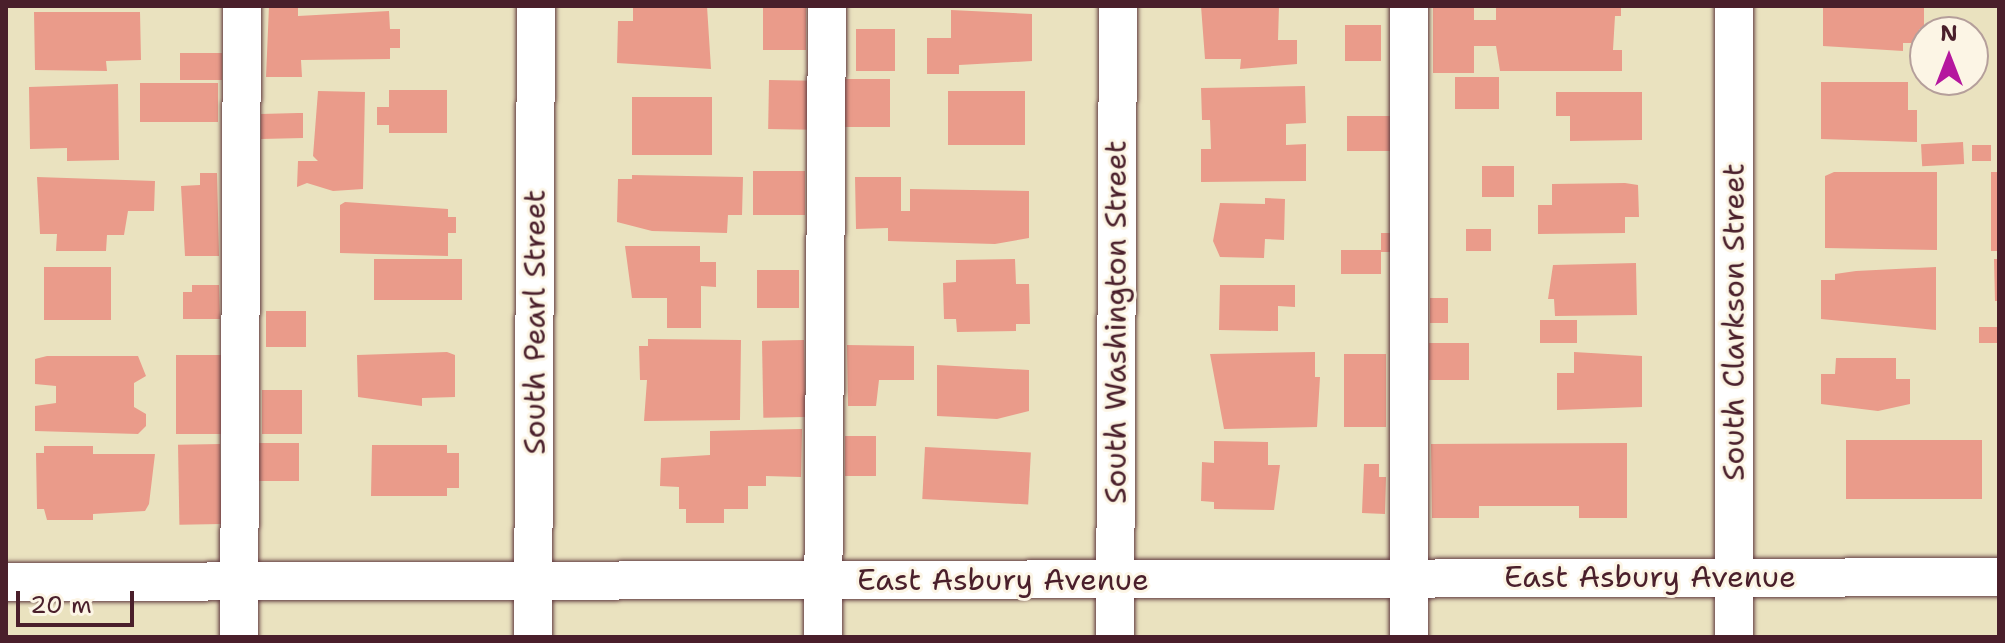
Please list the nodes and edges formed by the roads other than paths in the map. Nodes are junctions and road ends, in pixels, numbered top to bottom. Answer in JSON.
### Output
{"nodes":[{"id":1,"x":242,"y":6,"type":"edge"},
{"id":2,"x":536,"y":6,"type":"edge"},
{"id":3,"x":827,"y":6,"type":"edge"},
{"id":4,"x":1118,"y":6,"type":"edge"},
{"id":5,"x":1409,"y":6,"type":"edge"},
{"id":6,"x":1734,"y":6,"type":"edge"},
{"id":7,"x":1735,"y":576,"type":"junction"},
{"id":8,"x":1409,"y":577,"type":"junction"},
{"id":9,"x":1999,"y":577,"type":"edge"},
{"id":10,"x":1115,"y":579,"type":"junction"},
{"id":11,"x":823,"y":580,"type":"junction"},
{"id":12,"x":239,"y":581,"type":"junction"},
{"id":13,"x":534,"y":581,"type":"junction"},
{"id":14,"x":6,"y":582,"type":"edge"},
{"id":15,"x":239,"y":637,"type":"edge"},
{"id":16,"x":533,"y":637,"type":"edge"},
{"id":17,"x":823,"y":637,"type":"edge"},
{"id":18,"x":1115,"y":637,"type":"edge"},
{"id":19,"x":1409,"y":637,"type":"edge"},
{"id":20,"x":1734,"y":637,"type":"edge"}],
"edges":[{"from":1,"to":12,"type":"street"},
{"from":2,"to":13,"type":"street","name":"South Pearl Street"},
{"from":3,"to":11,"type":"street"},
{"from":4,"to":10,"type":"street","name":"South Washington Street"},
{"from":5,"to":8,"type":"street"},
{"from":6,"to":7,"type":"street","name":"South Clarkson Street"},
{"from":7,"to":8,"type":"street","name":"East Asbury Avenue"},
{"from":7,"to":9,"type":"street","name":"East Asbury Avenue"},
{"from":7,"to":20,"type":"street","name":"South Clarkson Street"},
{"from":8,"to":10,"type":"street","name":"East Asbury Avenue"},
{"from":8,"to":19,"type":"street"},
{"from":10,"to":11,"type":"street","name":"East Asbury Avenue"},
{"from":10,"to":18,"type":"street","name":"South Washington Street"},
{"from":11,"to":13,"type":"street","name":"East Asbury Avenue"},
{"from":11,"to":17,"type":"street"},
{"from":12,"to":13,"type":"street","name":"East Asbury Avenue"},
{"from":12,"to":14,"type":"street","name":"East Asbury Avenue"},
{"from":12,"to":15,"type":"street"},
{"from":13,"to":16,"type":"street","name":"South Pearl Street"}]}
